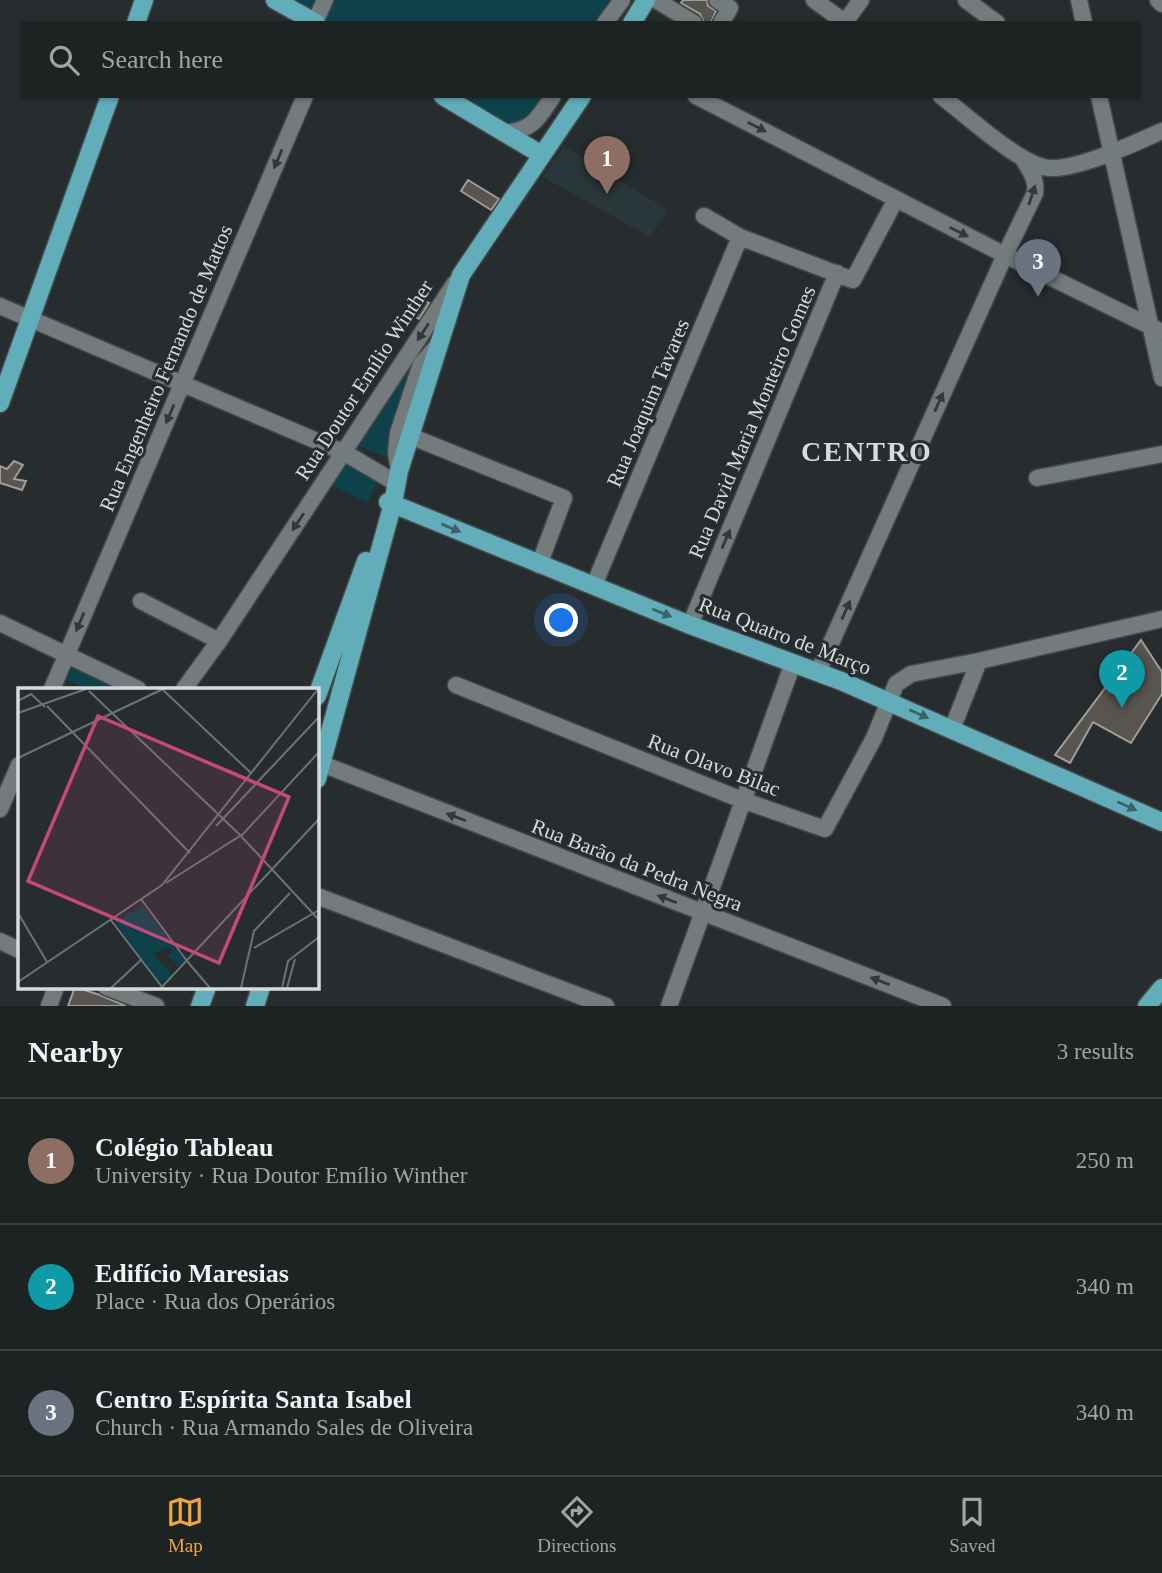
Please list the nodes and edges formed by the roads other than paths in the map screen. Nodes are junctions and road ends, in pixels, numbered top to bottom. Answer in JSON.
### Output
{"nodes":[{"id":1,"x":144,"y":0,"type":"edge"},
{"id":2,"x":275,"y":0,"type":"edge"},
{"id":3,"x":324,"y":0,"type":"edge"},
{"id":4,"x":622,"y":0,"type":"edge"},
{"id":5,"x":646,"y":0,"type":"edge"},
{"id":6,"x":656,"y":0,"type":"edge"},
{"id":7,"x":717,"y":0,"type":"edge"},
{"id":8,"x":814,"y":0,"type":"edge"},
{"id":9,"x":861,"y":0,"type":"edge"},
{"id":10,"x":966,"y":0,"type":"edge"},
{"id":11,"x":1079,"y":0,"type":"edge"},
{"id":12,"x":1158,"y":0,"type":"edge"},
{"id":13,"x":1162,"y":4,"type":"edge"},
{"id":14,"x":137,"y":21,"type":"edge"},
{"id":15,"x":312,"y":21,"type":"edge"},
{"id":16,"x":316,"y":21,"type":"edge"},
{"id":17,"x":607,"y":21,"type":"edge"},
{"id":18,"x":633,"y":21,"type":"edge"},
{"id":19,"x":691,"y":21,"type":"edge"},
{"id":20,"x":722,"y":21,"type":"edge"},
{"id":21,"x":843,"y":21,"type":"edge"},
{"id":22,"x":847,"y":21,"type":"edge"},
{"id":23,"x":994,"y":21,"type":"edge"},
{"id":24,"x":1084,"y":21,"type":"edge"},
{"id":25,"x":109,"y":98,"type":"edge"},
{"id":26,"x":304,"y":98,"type":"edge"},
{"id":27,"x":446,"y":98,"type":"edge"},
{"id":28,"x":551,"y":98,"type":"edge"},
{"id":29,"x":581,"y":98,"type":"edge"},
{"id":30,"x":700,"y":98,"type":"edge"},
{"id":31,"x":944,"y":98,"type":"edge"},
{"id":32,"x":1100,"y":98,"type":"edge"},
{"id":33,"x":1162,"y":131,"type":"edge"},
{"id":34,"x":503,"y":133,"type":"junction"},
{"id":35,"x":1114,"y":152,"type":"junction"},
{"id":36,"x":542,"y":155,"type":"junction"},
{"id":37,"x":1023,"y":159,"type":"junction"},
{"id":38,"x":896,"y":199,"type":"junction"},
{"id":39,"x":704,"y":216,"type":"dead end"},
{"id":40,"x":740,"y":237,"type":"junction"},
{"id":41,"x":1005,"y":256,"type":"junction"},
{"id":42,"x":837,"y":273,"type":"junction"},
{"id":43,"x":461,"y":275,"type":"junction"},
{"id":44,"x":0,"y":306,"type":"edge"},
{"id":45,"x":32,"y":319,"type":"junction"},
{"id":46,"x":1158,"y":325,"type":"edge"},
{"id":47,"x":438,"y":345,"type":"junction"},
{"id":48,"x":1162,"y":378,"type":"edge"},
{"id":49,"x":183,"y":384,"type":"junction"},
{"id":50,"x":0,"y":403,"type":"edge"},
{"id":51,"x":410,"y":436,"type":"junction"},
{"id":52,"x":345,"y":453,"type":"junction"},
{"id":53,"x":1162,"y":454,"type":"edge"},
{"id":54,"x":1037,"y":478,"type":"dead end"},
{"id":55,"x":394,"y":491,"type":"junction"},
{"id":56,"x":539,"y":565,"type":"junction"},
{"id":57,"x":594,"y":585,"type":"junction"},
{"id":58,"x":141,"y":601,"type":"dead end"},
{"id":59,"x":1162,"y":619,"type":"edge"},
{"id":60,"x":0,"y":623,"type":"edge"},
{"id":61,"x":690,"y":625,"type":"junction"},
{"id":62,"x":219,"y":641,"type":"junction"},
{"id":63,"x":65,"y":656,"type":"junction"},
{"id":64,"x":979,"y":661,"type":"junction"},
{"id":65,"x":793,"y":663,"type":"junction"},
{"id":66,"x":818,"y":672,"type":"junction"},
{"id":67,"x":456,"y":685,"type":"dead end"},
{"id":68,"x":59,"y":687,"type":"edge"},
{"id":69,"x":136,"y":688,"type":"edge"},
{"id":70,"x":185,"y":688,"type":"edge"},
{"id":71,"x":318,"y":693,"type":"edge"},
{"id":72,"x":888,"y":701,"type":"junction"},
{"id":73,"x":951,"y":729,"type":"junction"},
{"id":74,"x":322,"y":744,"type":"edge"},
{"id":75,"x":18,"y":767,"type":"edge"},
{"id":76,"x":318,"y":769,"type":"edge"},
{"id":77,"x":742,"y":800,"type":"junction"},
{"id":78,"x":0,"y":809,"type":"edge"},
{"id":79,"x":1162,"y":822,"type":"edge"},
{"id":80,"x":318,"y":896,"type":"edge"},
{"id":81,"x":702,"y":913,"type":"junction"},
{"id":82,"x":0,"y":941,"type":"edge"},
{"id":83,"x":18,"y":950,"type":"edge"},
{"id":84,"x":56,"y":988,"type":"edge"},
{"id":85,"x":109,"y":988,"type":"edge"},
{"id":86,"x":207,"y":988,"type":"edge"},
{"id":87,"x":261,"y":988,"type":"edge"},
{"id":88,"x":1162,"y":988,"type":"edge"},
{"id":89,"x":49,"y":1006,"type":"edge"},
{"id":90,"x":156,"y":1006,"type":"edge"},
{"id":91,"x":200,"y":1006,"type":"edge"},
{"id":92,"x":255,"y":1006,"type":"edge"},
{"id":93,"x":606,"y":1006,"type":"edge"},
{"id":94,"x":668,"y":1006,"type":"edge"},
{"id":95,"x":943,"y":1006,"type":"edge"},
{"id":96,"x":1146,"y":1006,"type":"edge"}],
"edges":[{"from":1,"to":14,"type":"main road"},
{"from":2,"to":15,"type":"main road"},
{"from":3,"to":16,"type":"street"},
{"from":4,"to":17,"type":"street"},
{"from":5,"to":18,"type":"main road"},
{"from":6,"to":19,"type":"street"},
{"from":7,"to":20,"type":"street"},
{"from":8,"to":21,"type":"street"},
{"from":9,"to":22,"type":"street"},
{"from":10,"to":23,"type":"street"},
{"from":11,"to":24,"type":"street"},
{"from":12,"to":13,"type":"street"},
{"from":25,"to":45,"type":"main road"},
{"from":26,"to":49,"type":"street","name":"Rua Engenheiro Fernando de Mattos","one_way":true},
{"from":27,"to":34,"type":"main road"},
{"from":28,"to":34,"type":"street"},
{"from":29,"to":36,"type":"main road","name":"Rua Doutor Emílio Winther"},
{"from":30,"to":38,"type":"street","one_way":true},
{"from":31,"to":37,"type":"street"},
{"from":32,"to":35,"type":"street"},
{"from":33,"to":35,"type":"street"},
{"from":34,"to":36,"type":"main road"},
{"from":35,"to":37,"type":"street"},
{"from":35,"to":46,"type":"street"},
{"from":36,"to":43,"type":"main road","name":"Rua Doutor Emílio Winther"},
{"from":41,"to":37,"type":"street","one_way":true},
{"from":38,"to":41,"type":"street","one_way":true},
{"from":38,"to":42,"type":"street"},
{"from":39,"to":40,"type":"street"},
{"from":40,"to":42,"type":"street"},
{"from":40,"to":57,"type":"street","name":"Rua Joaquim Tavares"},
{"from":41,"to":46,"type":"street"},
{"from":66,"to":41,"type":"street","one_way":true},
{"from":61,"to":42,"type":"street","name":"Rua David Maria Monteiro Gomes","one_way":true},
{"from":43,"to":47,"type":"main road"},
{"from":43,"to":52,"type":"street","name":"Rua Doutor Emílio Winther","one_way":true},
{"from":44,"to":45,"type":"street","name":"Rua Quatro de Março"},
{"from":45,"to":49,"type":"street","name":"Rua Quatro de Março"},
{"from":45,"to":50,"type":"main road"},
{"from":46,"to":48,"type":"street"},
{"from":47,"to":51,"type":"main road"},
{"from":47,"to":55,"type":"street"},
{"from":49,"to":52,"type":"street","name":"Rua Quatro de Março"},
{"from":49,"to":63,"type":"street","name":"Rua Engenheiro Fernando de Mattos","one_way":true},
{"from":51,"to":55,"type":"main road"},
{"from":51,"to":56,"type":"street"},
{"from":52,"to":55,"type":"street","name":"Rua Quatro de Março"},
{"from":52,"to":62,"type":"street","name":"Rua Doutor Emílio Winther","one_way":true},
{"from":53,"to":54,"type":"street"},
{"from":55,"to":56,"type":"main road","name":"Rua Quatro de Março","one_way":true},
{"from":55,"to":71,"type":"main road"},
{"from":55,"to":74,"type":"main road"},
{"from":56,"to":57,"type":"main road","name":"Rua Quatro de Março"},
{"from":57,"to":61,"type":"main road","name":"Rua Quatro de Março","one_way":true},
{"from":58,"to":62,"type":"street"},
{"from":59,"to":64,"type":"street"},
{"from":60,"to":63,"type":"street"},
{"from":61,"to":65,"type":"main road","name":"Rua Quatro de Março"},
{"from":62,"to":70,"type":"street","name":"Rua Doutor Emílio Winther"},
{"from":63,"to":68,"type":"street","name":"Rua Engenheiro Fernando de Mattos"},
{"from":63,"to":69,"type":"street"},
{"from":64,"to":72,"type":"street"},
{"from":64,"to":73,"type":"street"},
{"from":65,"to":66,"type":"main road","name":"Rua Quatro de Março"},
{"from":65,"to":77,"type":"street"},
{"from":66,"to":72,"type":"main road","name":"Rua Quatro de Março"},
{"from":67,"to":77,"type":"street","name":"Rua Olavo Bilac"},
{"from":72,"to":73,"type":"main road","name":"Rua Quatro de Março","one_way":true},
{"from":72,"to":77,"type":"street","name":"Rua Olavo Bilac"},
{"from":73,"to":79,"type":"main road","name":"Rua Quatro de Março","one_way":true},
{"from":74,"to":76,"type":"main road"},
{"from":75,"to":78,"type":"street"},
{"from":81,"to":76,"type":"street","name":"Rua Barão da Pedra Negra","one_way":true},
{"from":77,"to":81,"type":"street"},
{"from":80,"to":93,"type":"street"},
{"from":81,"to":94,"type":"street"},
{"from":95,"to":81,"type":"street","name":"Rua Barão da Pedra Negra","one_way":true},
{"from":82,"to":83,"type":"street"},
{"from":84,"to":89,"type":"street"},
{"from":85,"to":90,"type":"street"},
{"from":86,"to":91,"type":"main road"},
{"from":87,"to":92,"type":"main road"},
{"from":88,"to":96,"type":"main road"}]}
